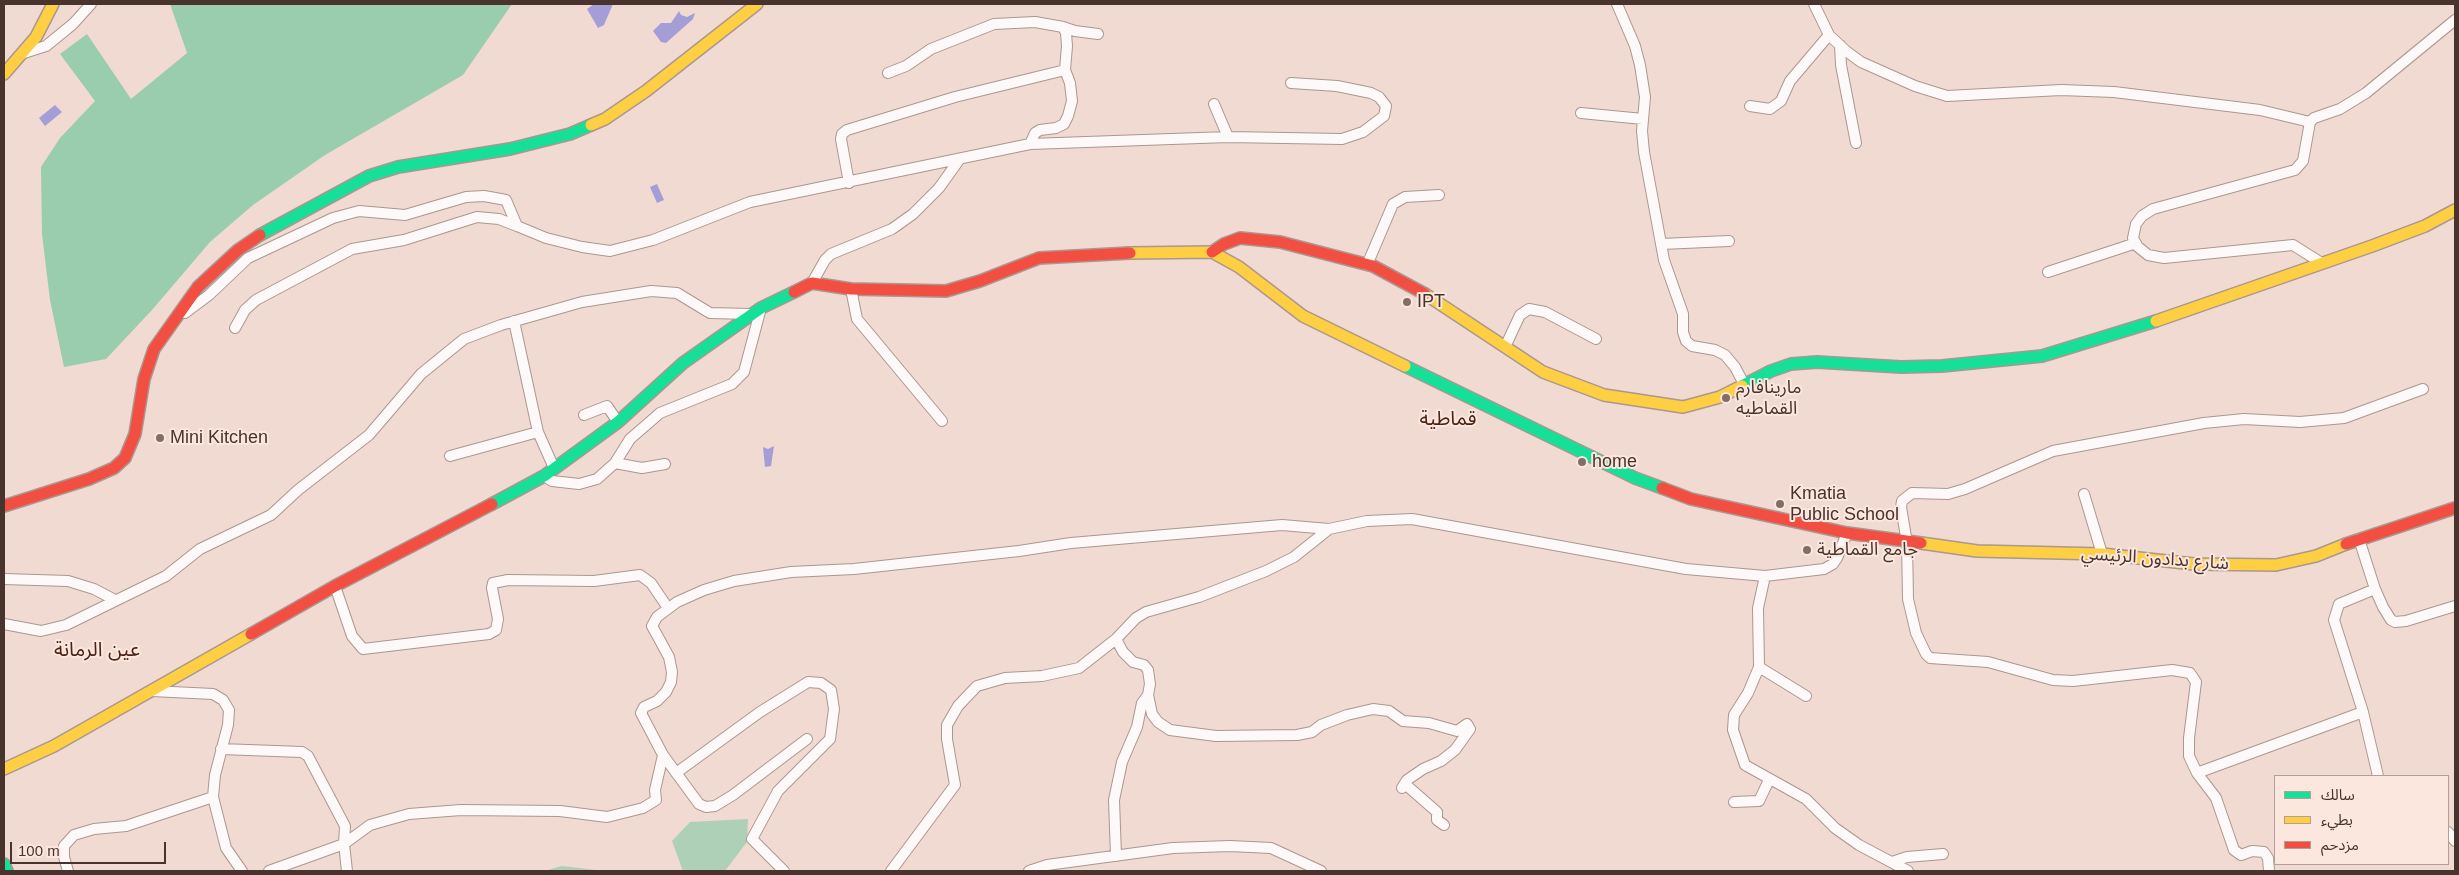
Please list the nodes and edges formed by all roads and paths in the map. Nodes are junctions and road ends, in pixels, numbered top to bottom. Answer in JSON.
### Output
{"nodes":[{"id":1,"x":54,"y":4,"type":"edge"},
{"id":2,"x":91,"y":4,"type":"edge"},
{"id":3,"x":757,"y":4,"type":"edge"},
{"id":4,"x":1616,"y":4,"type":"edge"},
{"id":5,"x":1814,"y":4,"type":"edge"},
{"id":6,"x":2455,"y":20,"type":"edge"},
{"id":7,"x":1063,"y":27,"type":"junction"},
{"id":8,"x":1098,"y":34,"type":"dead end"},
{"id":9,"x":1830,"y":35,"type":"junction"},
{"id":10,"x":1840,"y":46,"type":"junction"},
{"id":11,"x":23,"y":53,"type":"junction"},
{"id":12,"x":1065,"y":70,"type":"junction"},
{"id":13,"x":888,"y":72,"type":"dead end"},
{"id":14,"x":4,"y":74,"type":"edge"},
{"id":15,"x":1291,"y":83,"type":"dead end"},
{"id":16,"x":1214,"y":104,"type":"dead end"},
{"id":17,"x":1750,"y":106,"type":"dead end"},
{"id":18,"x":1581,"y":113,"type":"dead end"},
{"id":19,"x":1643,"y":119,"type":"junction"},
{"id":20,"x":2310,"y":122,"type":"junction"},
{"id":21,"x":1228,"y":137,"type":"junction"},
{"id":22,"x":1856,"y":143,"type":"dead end"},
{"id":23,"x":1030,"y":144,"type":"junction"},
{"id":24,"x":959,"y":160,"type":"junction"},
{"id":25,"x":849,"y":183,"type":"junction"},
{"id":26,"x":1440,"y":196,"type":"dead end"},
{"id":27,"x":2455,"y":210,"type":"edge"},
{"id":28,"x":517,"y":226,"type":"junction"},
{"id":29,"x":1729,"y":241,"type":"dead end"},
{"id":30,"x":2136,"y":243,"type":"junction"},
{"id":31,"x":1661,"y":244,"type":"junction"},
{"id":32,"x":1212,"y":252,"type":"junction"},
{"id":33,"x":2320,"y":262,"type":"junction"},
{"id":34,"x":1367,"y":264,"type":"junction"},
{"id":35,"x":2048,"y":272,"type":"dead end"},
{"id":36,"x":812,"y":284,"type":"junction"},
{"id":37,"x":850,"y":289,"type":"junction"},
{"id":38,"x":761,"y":308,"type":"junction"},
{"id":39,"x":751,"y":314,"type":"junction"},
{"id":40,"x":514,"y":321,"type":"junction"},
{"id":41,"x":172,"y":323,"type":"junction"},
{"id":42,"x":235,"y":328,"type":"dead end"},
{"id":43,"x":1596,"y":339,"type":"dead end"},
{"id":44,"x":1505,"y":347,"type":"junction"},
{"id":45,"x":1744,"y":384,"type":"junction"},
{"id":46,"x":2423,"y":389,"type":"dead end"},
{"id":47,"x":584,"y":415,"type":"dead end"},
{"id":48,"x":942,"y":421,"type":"dead end"},
{"id":49,"x":618,"y":422,"type":"junction"},
{"id":50,"x":538,"y":432,"type":"junction"},
{"id":51,"x":450,"y":456,"type":"dead end"},
{"id":52,"x":615,"y":463,"type":"junction"},
{"id":53,"x":665,"y":464,"type":"dead end"},
{"id":54,"x":554,"y":468,"type":"junction"},
{"id":55,"x":544,"y":476,"type":"junction"},
{"id":56,"x":2084,"y":494,"type":"dead end"},
{"id":57,"x":4,"y":506,"type":"edge"},
{"id":58,"x":2455,"y":508,"type":"edge"},
{"id":59,"x":1329,"y":529,"type":"junction"},
{"id":60,"x":1847,"y":533,"type":"junction"},
{"id":61,"x":2359,"y":539,"type":"junction"},
{"id":62,"x":1907,"y":543,"type":"junction"},
{"id":63,"x":2102,"y":554,"type":"junction"},
{"id":64,"x":1765,"y":576,"type":"junction"},
{"id":65,"x":4,"y":579,"type":"edge"},
{"id":66,"x":336,"y":586,"type":"junction"},
{"id":67,"x":2375,"y":589,"type":"junction"},
{"id":68,"x":114,"y":600,"type":"junction"},
{"id":69,"x":2455,"y":606,"type":"edge"},
{"id":70,"x":668,"y":608,"type":"junction"},
{"id":71,"x":4,"y":624,"type":"edge"},
{"id":72,"x":1116,"y":639,"type":"junction"},
{"id":73,"x":1759,"y":666,"type":"junction"},
{"id":74,"x":151,"y":691,"type":"junction"},
{"id":75,"x":1148,"y":695,"type":"junction"},
{"id":76,"x":1806,"y":696,"type":"dead end"},
{"id":77,"x":2363,"y":712,"type":"junction"},
{"id":78,"x":806,"y":738,"type":"dead end"},
{"id":79,"x":221,"y":748,"type":"junction"},
{"id":80,"x":663,"y":755,"type":"junction"},
{"id":81,"x":4,"y":769,"type":"edge"},
{"id":82,"x":676,"y":773,"type":"junction"},
{"id":83,"x":2197,"y":773,"type":"junction"},
{"id":84,"x":2378,"y":775,"type":"edge"},
{"id":85,"x":1769,"y":780,"type":"junction"},
{"id":86,"x":214,"y":797,"type":"junction"},
{"id":87,"x":1734,"y":802,"type":"dead end"},
{"id":88,"x":1444,"y":826,"type":"dead end"},
{"id":89,"x":344,"y":844,"type":"junction"},
{"id":90,"x":1943,"y":854,"type":"dead end"},
{"id":91,"x":1116,"y":856,"type":"junction"},
{"id":92,"x":1892,"y":862,"type":"junction"},
{"id":93,"x":4,"y":864,"type":"edge"},
{"id":94,"x":894,"y":870,"type":"edge"},
{"id":95,"x":8,"y":871,"type":"edge"},
{"id":96,"x":68,"y":871,"type":"edge"},
{"id":97,"x":242,"y":871,"type":"edge"},
{"id":98,"x":269,"y":871,"type":"edge"},
{"id":99,"x":347,"y":871,"type":"edge"},
{"id":100,"x":784,"y":871,"type":"edge"},
{"id":101,"x":1029,"y":871,"type":"edge"},
{"id":102,"x":1321,"y":871,"type":"edge"},
{"id":103,"x":1908,"y":871,"type":"edge"},
{"id":104,"x":2270,"y":871,"type":"edge"}],
"edges":[{"from":1,"to":11,"type":"main road"},
{"from":2,"to":11,"type":"street"},
{"from":3,"to":41,"type":"main road"},
{"from":4,"to":19,"type":"street"},
{"from":5,"to":9,"type":"street"},
{"from":6,"to":20,"type":"street"},
{"from":7,"to":8,"type":"street"},
{"from":7,"to":12,"type":"street"},
{"from":7,"to":13,"type":"street"},
{"from":9,"to":10,"type":"street"},
{"from":9,"to":17,"type":"street"},
{"from":10,"to":20,"type":"street"},
{"from":10,"to":22,"type":"street"},
{"from":11,"to":14,"type":"main road"},
{"from":12,"to":23,"type":"street"},
{"from":12,"to":25,"type":"street"},
{"from":15,"to":21,"type":"street"},
{"from":16,"to":21,"type":"street"},
{"from":18,"to":19,"type":"street"},
{"from":19,"to":31,"type":"street"},
{"from":20,"to":30,"type":"street"},
{"from":21,"to":23,"type":"street"},
{"from":23,"to":24,"type":"street"},
{"from":24,"to":25,"type":"street"},
{"from":24,"to":36,"type":"street"},
{"from":25,"to":28,"type":"street"},
{"from":26,"to":34,"type":"street"},
{"from":27,"to":33,"type":"main road"},
{"from":28,"to":41,"type":"street"},
{"from":28,"to":42,"type":"street"},
{"from":29,"to":31,"type":"street"},
{"from":30,"to":33,"type":"street"},
{"from":30,"to":35,"type":"street"},
{"from":31,"to":45,"type":"street"},
{"from":32,"to":34,"type":"main road"},
{"from":32,"to":37,"type":"main road"},
{"from":32,"to":60,"type":"main road","name":"شارع بدادون الرئيسي"},
{"from":33,"to":45,"type":"main road"},
{"from":34,"to":44,"type":"main road"},
{"from":36,"to":37,"type":"main road"},
{"from":36,"to":38,"type":"main road"},
{"from":37,"to":48,"type":"street"},
{"from":38,"to":39,"type":"main road"},
{"from":38,"to":52,"type":"street"},
{"from":39,"to":40,"type":"street"},
{"from":39,"to":49,"type":"main road"},
{"from":40,"to":50,"type":"street"},
{"from":40,"to":68,"type":"street"},
{"from":41,"to":57,"type":"main road"},
{"from":43,"to":44,"type":"street"},
{"from":44,"to":45,"type":"main road"},
{"from":46,"to":62,"type":"street"},
{"from":47,"to":49,"type":"street"},
{"from":49,"to":54,"type":"main road"},
{"from":50,"to":51,"type":"street"},
{"from":50,"to":54,"type":"street"},
{"from":52,"to":53,"type":"street"},
{"from":52,"to":55,"type":"street"},
{"from":54,"to":55,"type":"main road"},
{"from":55,"to":66,"type":"main road"},
{"from":56,"to":63,"type":"street"},
{"from":58,"to":61,"type":"main road","name":"شارع بدادون الرئيسي"},
{"from":59,"to":64,"type":"street"},
{"from":59,"to":70,"type":"street"},
{"from":59,"to":72,"type":"street"},
{"from":60,"to":62,"type":"main road","name":"شارع بدادون الرئيسي"},
{"from":60,"to":64,"type":"street"},
{"from":61,"to":63,"type":"main road","name":"شارع بدادون الرئيسي"},
{"from":61,"to":67,"type":"street"},
{"from":62,"to":63,"type":"main road","name":"شارع بدادون الرئيسي"},
{"from":62,"to":83,"type":"street"},
{"from":64,"to":73,"type":"street"},
{"from":65,"to":68,"type":"street"},
{"from":66,"to":70,"type":"street"},
{"from":66,"to":74,"type":"main road"},
{"from":67,"to":69,"type":"street"},
{"from":67,"to":77,"type":"street"},
{"from":68,"to":71,"type":"street"},
{"from":70,"to":80,"type":"street"},
{"from":72,"to":75,"type":"street"},
{"from":72,"to":94,"type":"street"},
{"from":73,"to":76,"type":"street"},
{"from":73,"to":85,"type":"street"},
{"from":74,"to":79,"type":"street"},
{"from":74,"to":81,"type":"main road"},
{"from":75,"to":88,"type":"street"},
{"from":75,"to":91,"type":"street"},
{"from":77,"to":83,"type":"street"},
{"from":77,"to":84,"type":"street"},
{"from":78,"to":82,"type":"street"},
{"from":79,"to":86,"type":"street"},
{"from":79,"to":89,"type":"street"},
{"from":80,"to":82,"type":"street"},
{"from":80,"to":89,"type":"street"},
{"from":82,"to":100,"type":"street"},
{"from":83,"to":104,"type":"street"},
{"from":85,"to":87,"type":"street"},
{"from":85,"to":92,"type":"street"},
{"from":86,"to":96,"type":"street"},
{"from":86,"to":97,"type":"street"},
{"from":89,"to":98,"type":"street"},
{"from":89,"to":99,"type":"street"},
{"from":90,"to":92,"type":"street"},
{"from":91,"to":101,"type":"street"},
{"from":91,"to":102,"type":"street"},
{"from":92,"to":103,"type":"street"},
{"from":93,"to":95,"type":"main road"}]}
